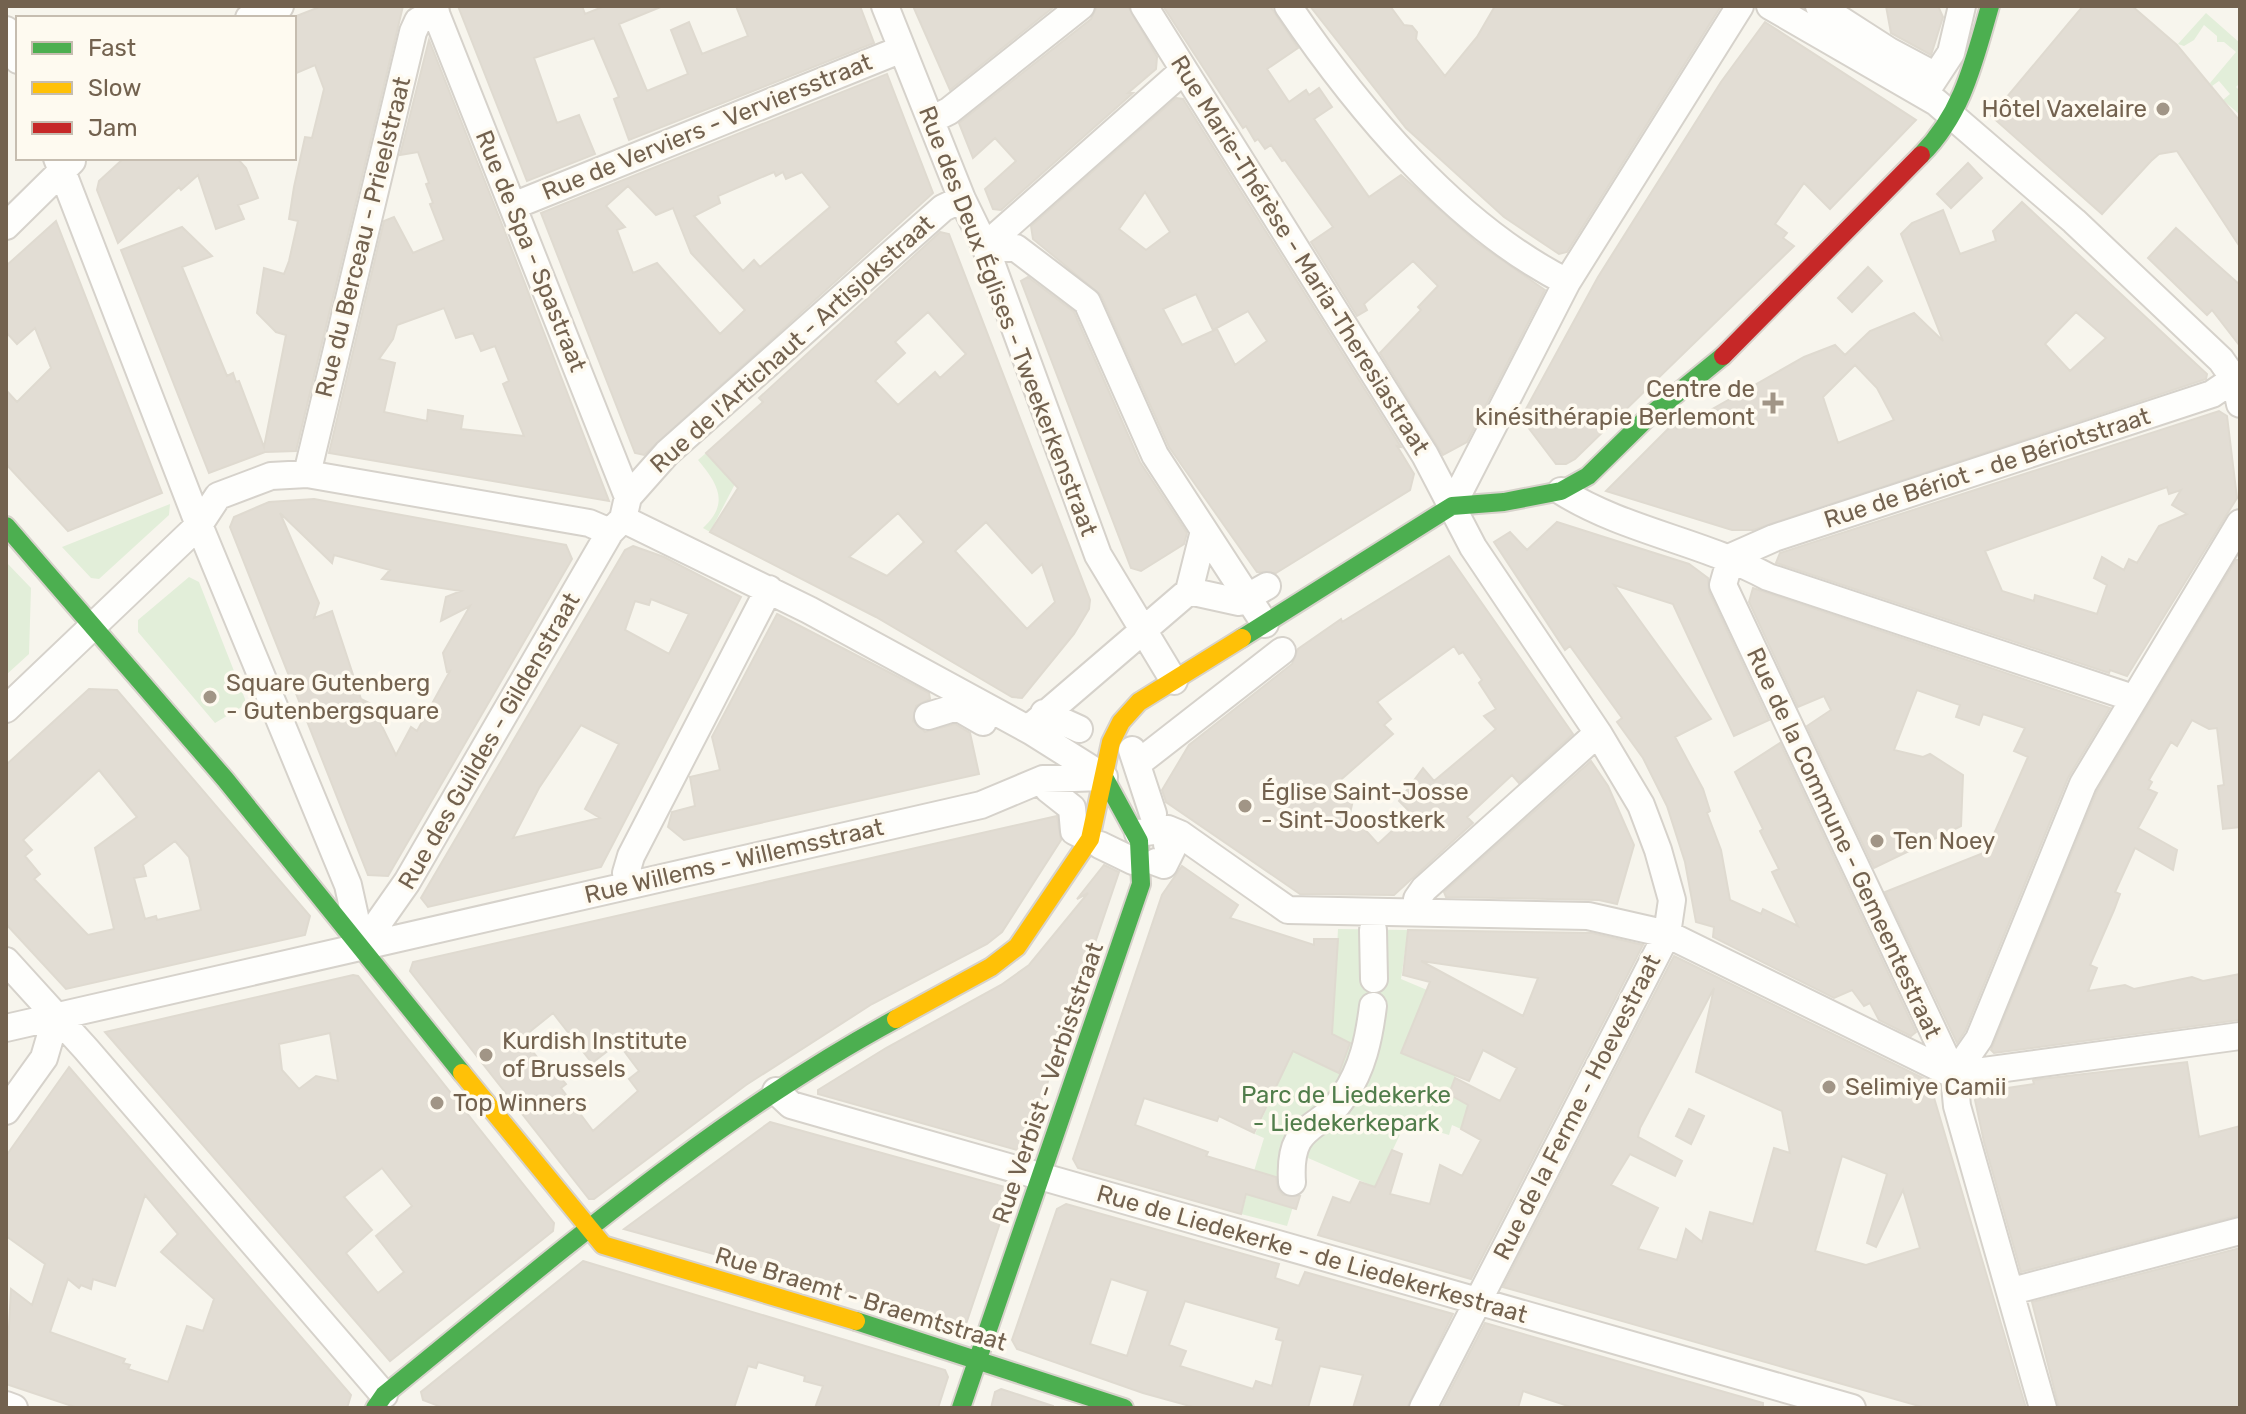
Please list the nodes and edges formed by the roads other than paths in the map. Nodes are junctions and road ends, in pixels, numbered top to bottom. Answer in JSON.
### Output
{"nodes":[{"id":1,"x":280,"y":6,"type":"edge"},
{"id":2,"x":885,"y":6,"type":"edge"},
{"id":3,"x":1081,"y":6,"type":"edge"},
{"id":4,"x":1144,"y":6,"type":"edge"},
{"id":5,"x":1288,"y":6,"type":"edge"},
{"id":6,"x":1740,"y":6,"type":"edge"},
{"id":7,"x":1770,"y":6,"type":"edge"},
{"id":8,"x":1819,"y":6,"type":"edge"},
{"id":9,"x":1962,"y":6,"type":"edge"},
{"id":10,"x":1990,"y":6,"type":"edge"},
{"id":11,"x":434,"y":9,"type":"edge"},
{"id":12,"x":254,"y":16,"type":"edge"},
{"id":13,"x":6,"y":30,"type":"edge"},
{"id":14,"x":902,"y":49,"type":"junction"},
{"id":15,"x":16,"y":55,"type":"edge"},
{"id":16,"x":1184,"y":70,"type":"junction"},
{"id":17,"x":1953,"y":115,"type":"junction"},
{"id":18,"x":931,"y":120,"type":"junction"},
{"id":19,"x":64,"y":163,"type":"edge"},
{"id":20,"x":962,"y":199,"type":"junction"},
{"id":21,"x":513,"y":206,"type":"junction"},
{"id":22,"x":6,"y":226,"type":"edge"},
{"id":23,"x":985,"y":246,"type":"junction"},
{"id":24,"x":1567,"y":282,"type":"junction"},
{"id":25,"x":2238,"y":386,"type":"edge"},
{"id":26,"x":307,"y":474,"type":"junction"},
{"id":27,"x":1561,"y":491,"type":"junction"},
{"id":28,"x":1452,"y":506,"type":"junction"},
{"id":29,"x":620,"y":516,"type":"junction"},
{"id":30,"x":2240,"y":523,"type":"edge"},
{"id":31,"x":199,"y":525,"type":"junction"},
{"id":32,"x":6,"y":526,"type":"edge"},
{"id":33,"x":1204,"y":531,"type":"junction"},
{"id":34,"x":1731,"y":557,"type":"junction"},
{"id":35,"x":769,"y":589,"type":"junction"},
{"id":36,"x":1189,"y":591,"type":"junction"},
{"id":37,"x":1257,"y":591,"type":"junction"},
{"id":38,"x":95,"y":623,"type":"junction"},
{"id":39,"x":1265,"y":624,"type":"junction"},
{"id":40,"x":1143,"y":630,"type":"junction"},
{"id":41,"x":1282,"y":651,"type":"dead end"},
{"id":42,"x":1174,"y":681,"type":"junction"},
{"id":43,"x":2133,"y":698,"type":"junction"},
{"id":44,"x":6,"y":709,"type":"edge"},
{"id":45,"x":928,"y":716,"type":"dead end"},
{"id":46,"x":1079,"y":729,"type":"dead end"},
{"id":47,"x":1598,"y":733,"type":"junction"},
{"id":48,"x":1036,"y":745,"type":"junction"},
{"id":49,"x":1104,"y":777,"type":"junction"},
{"id":50,"x":1145,"y":824,"type":"junction"},
{"id":51,"x":328,"y":839,"type":"junction"},
{"id":52,"x":1152,"y":856,"type":"dead end"},
{"id":53,"x":294,"y":860,"type":"junction"},
{"id":54,"x":629,"y":885,"type":"junction"},
{"id":55,"x":1416,"y":910,"type":"junction"},
{"id":56,"x":1373,"y":930,"type":"dead end"},
{"id":57,"x":1667,"y":934,"type":"junction"},
{"id":58,"x":362,"y":946,"type":"junction"},
{"id":59,"x":6,"y":961,"type":"edge"},
{"id":60,"x":1374,"y":979,"type":"dead end"},
{"id":61,"x":1373,"y":1006,"type":"dead end"},
{"id":62,"x":56,"y":1017,"type":"junction"},
{"id":63,"x":6,"y":1028,"type":"edge"},
{"id":64,"x":2240,"y":1036,"type":"edge"},
{"id":65,"x":1954,"y":1075,"type":"junction"},
{"id":66,"x":776,"y":1091,"type":"junction"},
{"id":67,"x":6,"y":1111,"type":"edge"},
{"id":68,"x":1042,"y":1177,"type":"junction"},
{"id":69,"x":1292,"y":1182,"type":"dead end"},
{"id":70,"x":588,"y":1230,"type":"junction"},
{"id":71,"x":2240,"y":1231,"type":"edge"},
{"id":72,"x":2012,"y":1291,"type":"junction"},
{"id":73,"x":1478,"y":1302,"type":"junction"},
{"id":74,"x":978,"y":1359,"type":"junction"},
{"id":75,"x":386,"y":1404,"type":"edge"},
{"id":76,"x":6,"y":1405,"type":"edge"},
{"id":77,"x":14,"y":1408,"type":"edge"},
{"id":78,"x":961,"y":1408,"type":"edge"},
{"id":79,"x":1124,"y":1408,"type":"edge"},
{"id":80,"x":1423,"y":1408,"type":"edge"},
{"id":81,"x":1852,"y":1408,"type":"edge"},
{"id":82,"x":2043,"y":1408,"type":"edge"}],
"edges":[{"from":1,"to":12,"type":"street"},
{"from":2,"to":14,"type":"street","name":"Rue des Deux Églises - Tweekerkenstraat"},
{"from":3,"to":18,"type":"street"},
{"from":4,"to":16,"type":"street","name":"Rue Marie-Thérèse - Maria-Theresiastraat"},
{"from":5,"to":24,"type":"street"},
{"from":6,"to":24,"type":"street"},
{"from":7,"to":17,"type":"street"},
{"from":8,"to":9,"type":"street"},
{"from":10,"to":17,"type":"main road"},
{"from":11,"to":21,"type":"street","name":"Rue de Spa - Spastraat"},
{"from":11,"to":26,"type":"street","name":"Rue du Berceau - Prieelstraat"},
{"from":13,"to":15,"type":"street"},
{"from":14,"to":18,"type":"street","name":"Rue des Deux Églises - Tweekerkenstraat"},
{"from":14,"to":21,"type":"street","name":"Rue de Verviers - Verviersstraat"},
{"from":16,"to":23,"type":"street"},
{"from":16,"to":28,"type":"street","name":"Rue Marie-Thérèse - Maria-Theresiastraat"},
{"from":17,"to":25,"type":"street"},
{"from":17,"to":27,"type":"main road"},
{"from":18,"to":20,"type":"street","name":"Rue des Deux Églises - Tweekerkenstraat"},
{"from":19,"to":22,"type":"street"},
{"from":19,"to":31,"type":"street"},
{"from":20,"to":23,"type":"street","name":"Rue des Deux Églises - Tweekerkenstraat"},
{"from":20,"to":29,"type":"street","name":"Rue de l'Artichaut - Artisjokstraat"},
{"from":21,"to":29,"type":"street","name":"Rue de Spa - Spastraat"},
{"from":23,"to":33,"type":"street"},
{"from":23,"to":40,"type":"street","name":"Rue des Deux Églises - Tweekerkenstraat"},
{"from":24,"to":28,"type":"street"},
{"from":25,"to":34,"type":"street","name":"Rue de Bériot - de Bériotstraat"},
{"from":26,"to":29,"type":"street"},
{"from":26,"to":31,"type":"street"},
{"from":27,"to":28,"type":"main road"},
{"from":27,"to":34,"type":"street"},
{"from":28,"to":39,"type":"main road"},
{"from":28,"to":47,"type":"street","name":"Rue Marie-Thérèse - Maria-Theresiastraat"},
{"from":29,"to":35,"type":"street"},
{"from":29,"to":58,"type":"street","name":"Rue des Guildes - Gildenstraat"},
{"from":30,"to":43,"type":"street"},
{"from":31,"to":38,"type":"street"},
{"from":31,"to":51,"type":"street"},
{"from":32,"to":38,"type":"main road"},
{"from":33,"to":36,"type":"street"},
{"from":33,"to":37,"type":"street"},
{"from":34,"to":43,"type":"street"},
{"from":34,"to":65,"type":"street","name":"Rue de la Commune - Gemeentestraat"},
{"from":35,"to":48,"type":"street"},
{"from":35,"to":54,"type":"street"},
{"from":36,"to":37,"type":"street"},
{"from":36,"to":40,"type":"street"},
{"from":37,"to":39,"type":"street"},
{"from":38,"to":44,"type":"street"},
{"from":38,"to":53,"type":"main road"},
{"from":39,"to":42,"type":"main road"},
{"from":40,"to":42,"type":"street","name":"Rue des Deux Églises - Tweekerkenstraat"},
{"from":40,"to":48,"type":"street"},
{"from":41,"to":50,"type":"street"},
{"from":42,"to":49,"type":"main road"},
{"from":43,"to":65,"type":"street"},
{"from":45,"to":48,"type":"street"},
{"from":46,"to":48,"type":"street"},
{"from":47,"to":55,"type":"street"},
{"from":47,"to":57,"type":"street","name":"Rue Marie-Thérèse - Maria-Theresiastraat"},
{"from":48,"to":49,"type":"street"},
{"from":48,"to":52,"type":"street"},
{"from":49,"to":50,"type":"main road","name":"Rue Verbist - Verbiststraat"},
{"from":49,"to":54,"type":"street","name":"Rue Willems - Willemsstraat"},
{"from":49,"to":66,"type":"main road"},
{"from":50,"to":55,"type":"street"},
{"from":50,"to":68,"type":"main road","name":"Rue Verbist - Verbiststraat"},
{"from":51,"to":53,"type":"street"},
{"from":51,"to":58,"type":"street"},
{"from":53,"to":58,"type":"main road"},
{"from":54,"to":58,"type":"street","name":"Rue Willems - Willemsstraat"},
{"from":55,"to":57,"type":"street"},
{"from":56,"to":60,"type":"street"},
{"from":57,"to":65,"type":"street"},
{"from":57,"to":73,"type":"street","name":"Rue de la Ferme - Hoevestraat"},
{"from":58,"to":62,"type":"street","name":"Rue Willems - Willemsstraat"},
{"from":58,"to":70,"type":"main road","name":"Rue Braemt - Braemtstraat"},
{"from":59,"to":62,"type":"street"},
{"from":61,"to":69,"type":"street"},
{"from":62,"to":63,"type":"street","name":"Rue Willems - Willemsstraat"},
{"from":62,"to":67,"type":"street"},
{"from":62,"to":75,"type":"street"},
{"from":64,"to":65,"type":"street"},
{"from":65,"to":72,"type":"street","name":"Rue de la Commune - Gemeentestraat"},
{"from":66,"to":68,"type":"street","name":"Rue de Liedekerke - de Liedekerkestraat"},
{"from":66,"to":70,"type":"main road"},
{"from":68,"to":73,"type":"street","name":"Rue de Liedekerke - de Liedekerkestraat"},
{"from":68,"to":74,"type":"main road","name":"Rue Verbist - Verbiststraat"},
{"from":70,"to":74,"type":"main road","name":"Rue Braemt - Braemtstraat"},
{"from":70,"to":75,"type":"main road"},
{"from":71,"to":72,"type":"street"},
{"from":72,"to":82,"type":"street","name":"Rue de la Commune - Gemeentestraat"},
{"from":73,"to":80,"type":"street","name":"Rue de la Ferme - Hoevestraat"},
{"from":73,"to":81,"type":"street","name":"Rue de Liedekerke - de Liedekerkestraat"},
{"from":74,"to":78,"type":"main road","name":"Rue Verbist - Verbiststraat"},
{"from":74,"to":79,"type":"main road","name":"Rue Braemt - Braemtstraat"},
{"from":76,"to":77,"type":"street"}]}
